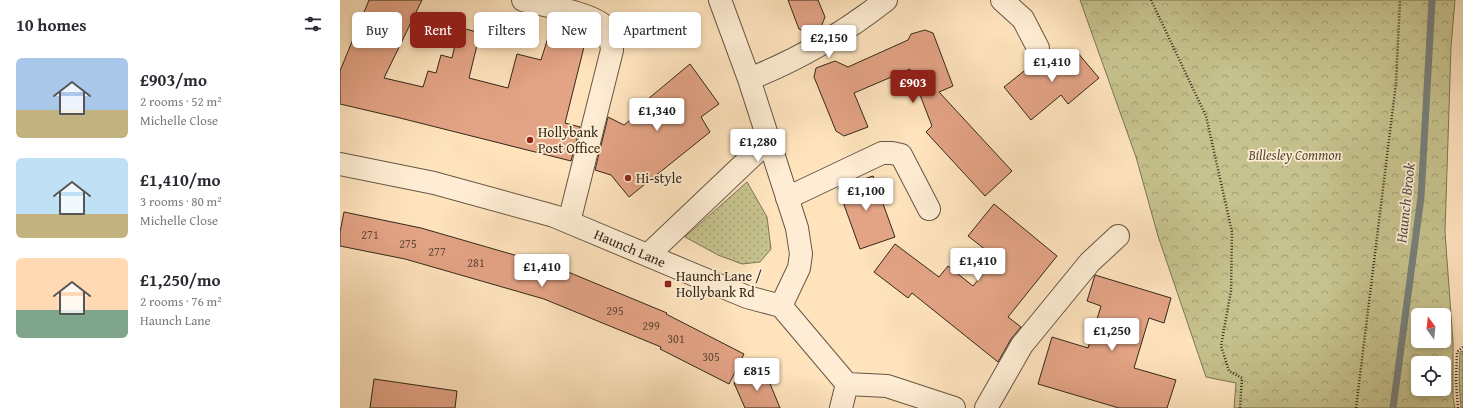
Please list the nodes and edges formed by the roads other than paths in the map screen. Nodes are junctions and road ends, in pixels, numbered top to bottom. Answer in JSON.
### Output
{"nodes":[{"id":1,"x":523,"y":0,"type":"edge"},
{"id":2,"x":720,"y":0,"type":"edge"},
{"id":3,"x":886,"y":0,"type":"edge"},
{"id":4,"x":1002,"y":0,"type":"edge"},
{"id":5,"x":1038,"y":48,"type":"dead end"},
{"id":6,"x":749,"y":79,"type":"junction"},
{"id":7,"x":769,"y":140,"type":"junction"},
{"id":8,"x":340,"y":164,"type":"edge"},
{"id":9,"x":787,"y":198,"type":"junction"},
{"id":10,"x":929,"y":209,"type":"dead end"},
{"id":11,"x":569,"y":222,"type":"junction"},
{"id":12,"x":1118,"y":236,"type":"dead end"},
{"id":13,"x":648,"y":255,"type":"junction"},
{"id":14,"x":781,"y":306,"type":"junction"},
{"id":15,"x":847,"y":384,"type":"junction"},
{"id":16,"x":841,"y":408,"type":"edge"},
{"id":17,"x":954,"y":408,"type":"edge"},
{"id":18,"x":986,"y":408,"type":"edge"}],
"edges":[{"from":1,"to":11,"type":"street"},
{"from":2,"to":6,"type":"street"},
{"from":3,"to":6,"type":"street"},
{"from":4,"to":5,"type":"street"},
{"from":6,"to":7,"type":"street"},
{"from":7,"to":9,"type":"street"},
{"from":7,"to":13,"type":"street"},
{"from":8,"to":11,"type":"street","name":"Haunch Lane"},
{"from":9,"to":10,"type":"street"},
{"from":9,"to":14,"type":"street"},
{"from":11,"to":13,"type":"street","name":"Haunch Lane"},
{"from":12,"to":18,"type":"street"},
{"from":13,"to":14,"type":"street","name":"Haunch Lane"},
{"from":14,"to":15,"type":"street"},
{"from":15,"to":16,"type":"street"},
{"from":15,"to":17,"type":"street"}]}
